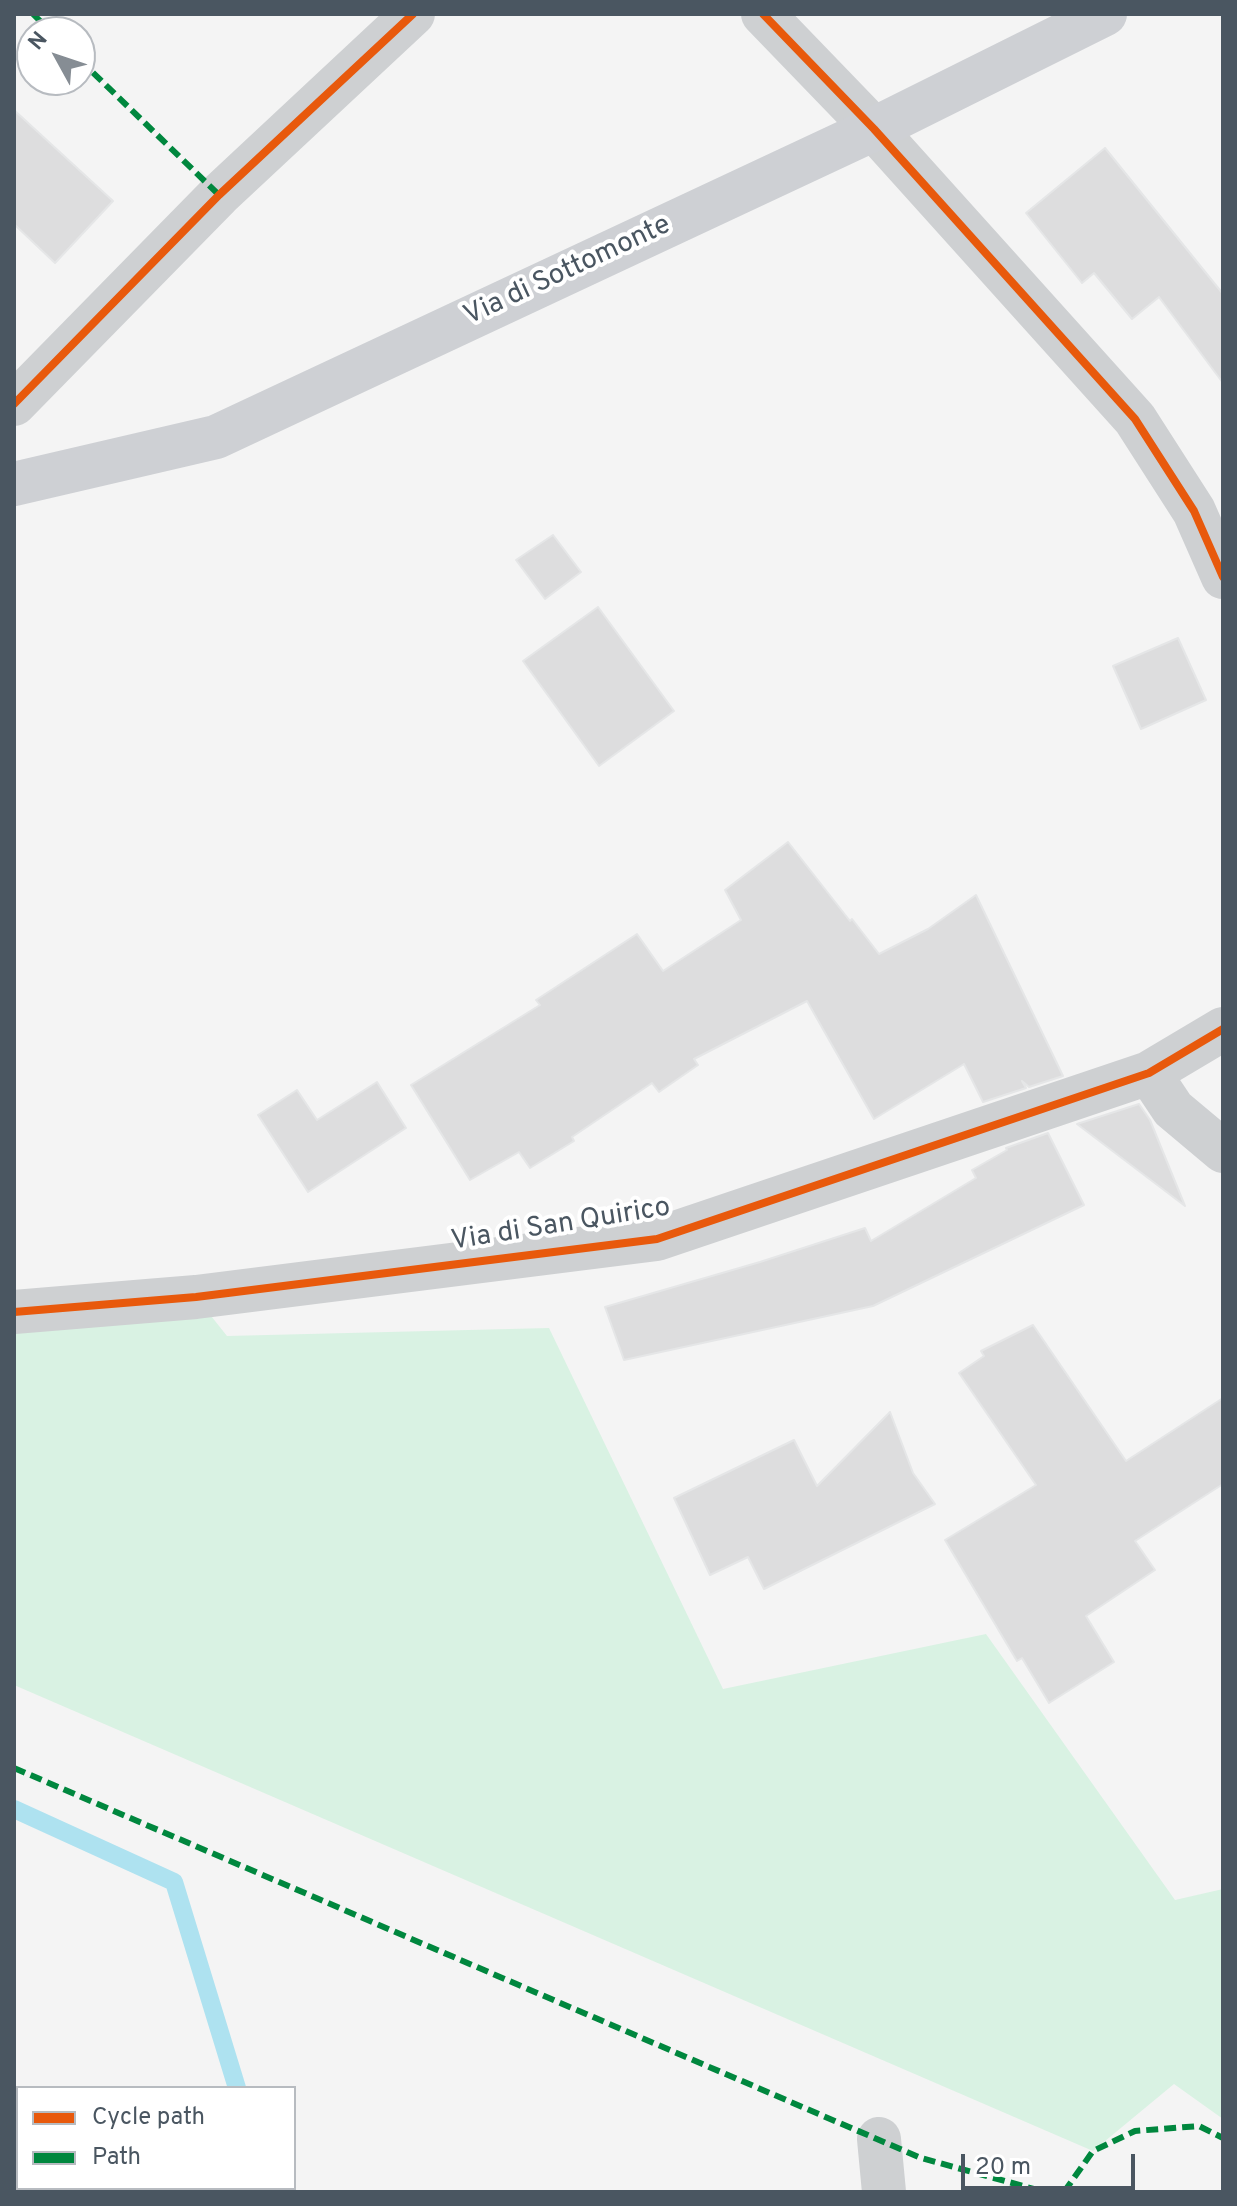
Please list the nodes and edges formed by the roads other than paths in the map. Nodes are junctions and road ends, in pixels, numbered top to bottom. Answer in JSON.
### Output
{"nodes":[{"id":1,"x":413,"y":14,"type":"edge"},
{"id":2,"x":763,"y":14,"type":"edge"},
{"id":3,"x":1105,"y":14,"type":"edge"},
{"id":4,"x":874,"y":129,"type":"junction"},
{"id":5,"x":14,"y":404,"type":"edge"},
{"id":6,"x":14,"y":484,"type":"edge"},
{"id":7,"x":1223,"y":577,"type":"edge"},
{"id":8,"x":1223,"y":1029,"type":"edge"},
{"id":9,"x":1149,"y":1073,"type":"junction"},
{"id":10,"x":1223,"y":1151,"type":"edge"},
{"id":11,"x":14,"y":1312,"type":"edge"},
{"id":12,"x":879,"y":2139,"type":"dead end"},
{"id":13,"x":884,"y":2192,"type":"edge"}],
"edges":[{"from":1,"to":5,"type":"street"},
{"from":2,"to":4,"type":"street"},
{"from":3,"to":4,"type":"main road","name":"Via di Sottomonte"},
{"from":4,"to":6,"type":"main road","name":"Via di Sottomonte"},
{"from":4,"to":7,"type":"street"},
{"from":8,"to":9,"type":"street","name":"Via di San Quirico"},
{"from":9,"to":10,"type":"street"},
{"from":9,"to":11,"type":"street","name":"Via di San Quirico"},
{"from":12,"to":13,"type":"street"}]}
